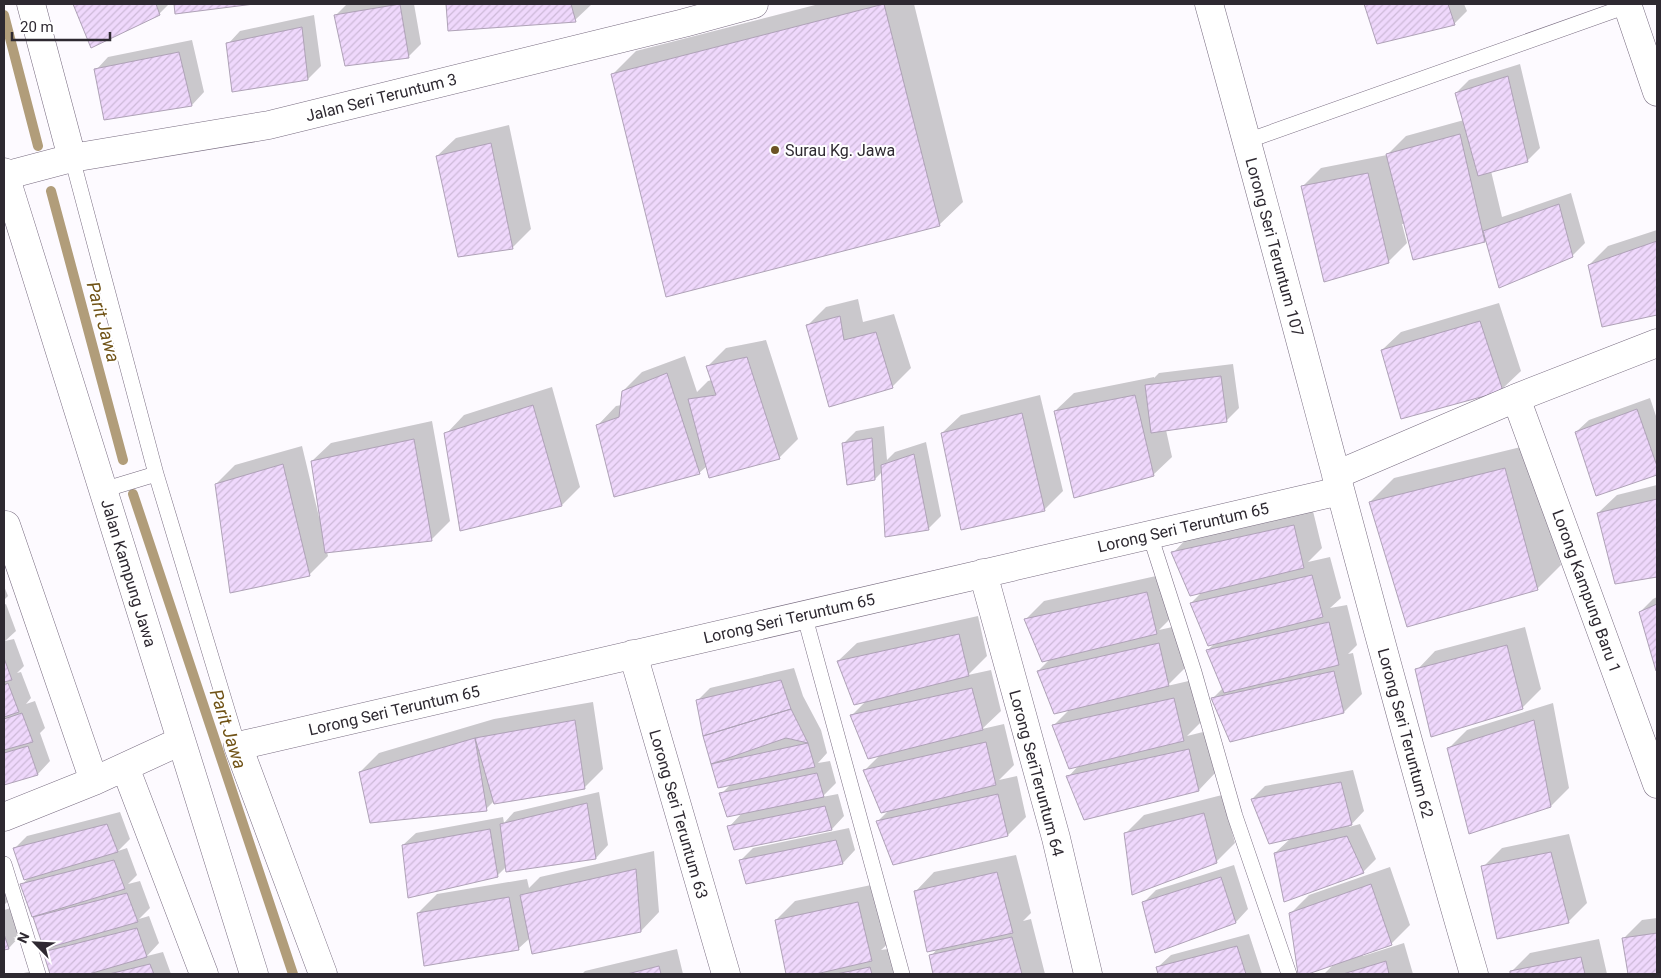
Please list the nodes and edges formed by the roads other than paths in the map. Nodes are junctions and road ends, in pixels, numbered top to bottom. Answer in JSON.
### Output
{"nodes":[{"id":1,"x":31,"y":4,"type":"edge"},
{"id":2,"x":754,"y":4,"type":"edge"},
{"id":3,"x":1209,"y":4,"type":"edge"},
{"id":4,"x":1627,"y":5,"type":"edge"},
{"id":5,"x":1657,"y":92,"type":"edge"},
{"id":6,"x":1248,"y":141,"type":"junction"},
{"id":7,"x":72,"y":158,"type":"junction"},
{"id":8,"x":4,"y":174,"type":"edge"},
{"id":9,"x":1657,"y":343,"type":"edge"},
{"id":10,"x":1516,"y":398,"type":"junction"},
{"id":11,"x":156,"y":474,"type":"junction"},
{"id":12,"x":1338,"y":483,"type":"junction"},
{"id":13,"x":103,"y":490,"type":"junction"},
{"id":14,"x":6,"y":525,"type":"dead end"},
{"id":15,"x":1150,"y":535,"type":"junction"},
{"id":16,"x":983,"y":573,"type":"junction"},
{"id":17,"x":804,"y":614,"type":"junction"},
{"id":18,"x":633,"y":654,"type":"junction"},
{"id":19,"x":181,"y":742,"type":"junction"},
{"id":20,"x":238,"y":746,"type":"junction"},
{"id":21,"x":125,"y":767,"type":"junction"},
{"id":22,"x":94,"y":781,"type":"junction"},
{"id":23,"x":1657,"y":784,"type":"edge"},
{"id":24,"x":4,"y":817,"type":"edge"},
{"id":25,"x":4,"y":864,"type":"edge"},
{"id":26,"x":38,"y":974,"type":"edge"},
{"id":27,"x":204,"y":974,"type":"edge"},
{"id":28,"x":254,"y":974,"type":"edge"},
{"id":29,"x":323,"y":974,"type":"edge"},
{"id":30,"x":726,"y":974,"type":"edge"},
{"id":31,"x":902,"y":974,"type":"edge"},
{"id":32,"x":1088,"y":974,"type":"edge"},
{"id":33,"x":1289,"y":974,"type":"edge"},
{"id":34,"x":1474,"y":974,"type":"edge"}],
"edges":[{"from":1,"to":7,"type":"street"},
{"from":2,"to":7,"type":"street","name":"Jalan Seri Teruntum 3"},
{"from":3,"to":6,"type":"street","name":"Lorong Seri Teruntum 107"},
{"from":4,"to":5,"type":"street"},
{"from":4,"to":6,"type":"lane"},
{"from":6,"to":12,"type":"street","name":"Lorong Seri Teruntum 107"},
{"from":7,"to":8,"type":"street","name":"Jalan Seri Teruntum 3"},
{"from":7,"to":11,"type":"lane"},
{"from":8,"to":13,"type":"street","name":"Jalan Kampung Jawa"},
{"from":9,"to":10,"type":"street","name":"Lorong Seri Teruntum 65"},
{"from":10,"to":12,"type":"street","name":"Lorong Seri Teruntum 65"},
{"from":10,"to":23,"type":"street","name":"Lorong Kampung Baru 1"},
{"from":11,"to":13,"type":"lane"},
{"from":11,"to":20,"type":"lane"},
{"from":12,"to":15,"type":"street","name":"Lorong Seri Teruntum 65"},
{"from":12,"to":34,"type":"street","name":"Lorong Seri Teruntum 62"},
{"from":13,"to":19,"type":"street","name":"Jalan Kampung Jawa"},
{"from":14,"to":22,"type":"street"},
{"from":15,"to":16,"type":"street","name":"Lorong Seri Teruntum 65"},
{"from":15,"to":33,"type":"lane"},
{"from":16,"to":17,"type":"street","name":"Lorong Seri Teruntum 65"},
{"from":16,"to":32,"type":"street","name":"Lorong SeriTeruntum 64"},
{"from":17,"to":18,"type":"street","name":"Lorong Seri Teruntum 65"},
{"from":17,"to":31,"type":"lane"},
{"from":18,"to":20,"type":"street","name":"Lorong Seri Teruntum 65"},
{"from":18,"to":30,"type":"street","name":"Lorong Seri Teruntum 63"},
{"from":19,"to":21,"type":"street"},
{"from":19,"to":28,"type":"street","name":"Jalan Kampung Jawa"},
{"from":20,"to":29,"type":"street"},
{"from":21,"to":22,"type":"street"},
{"from":21,"to":27,"type":"street"},
{"from":22,"to":24,"type":"street"},
{"from":25,"to":26,"type":"lane"}]}
